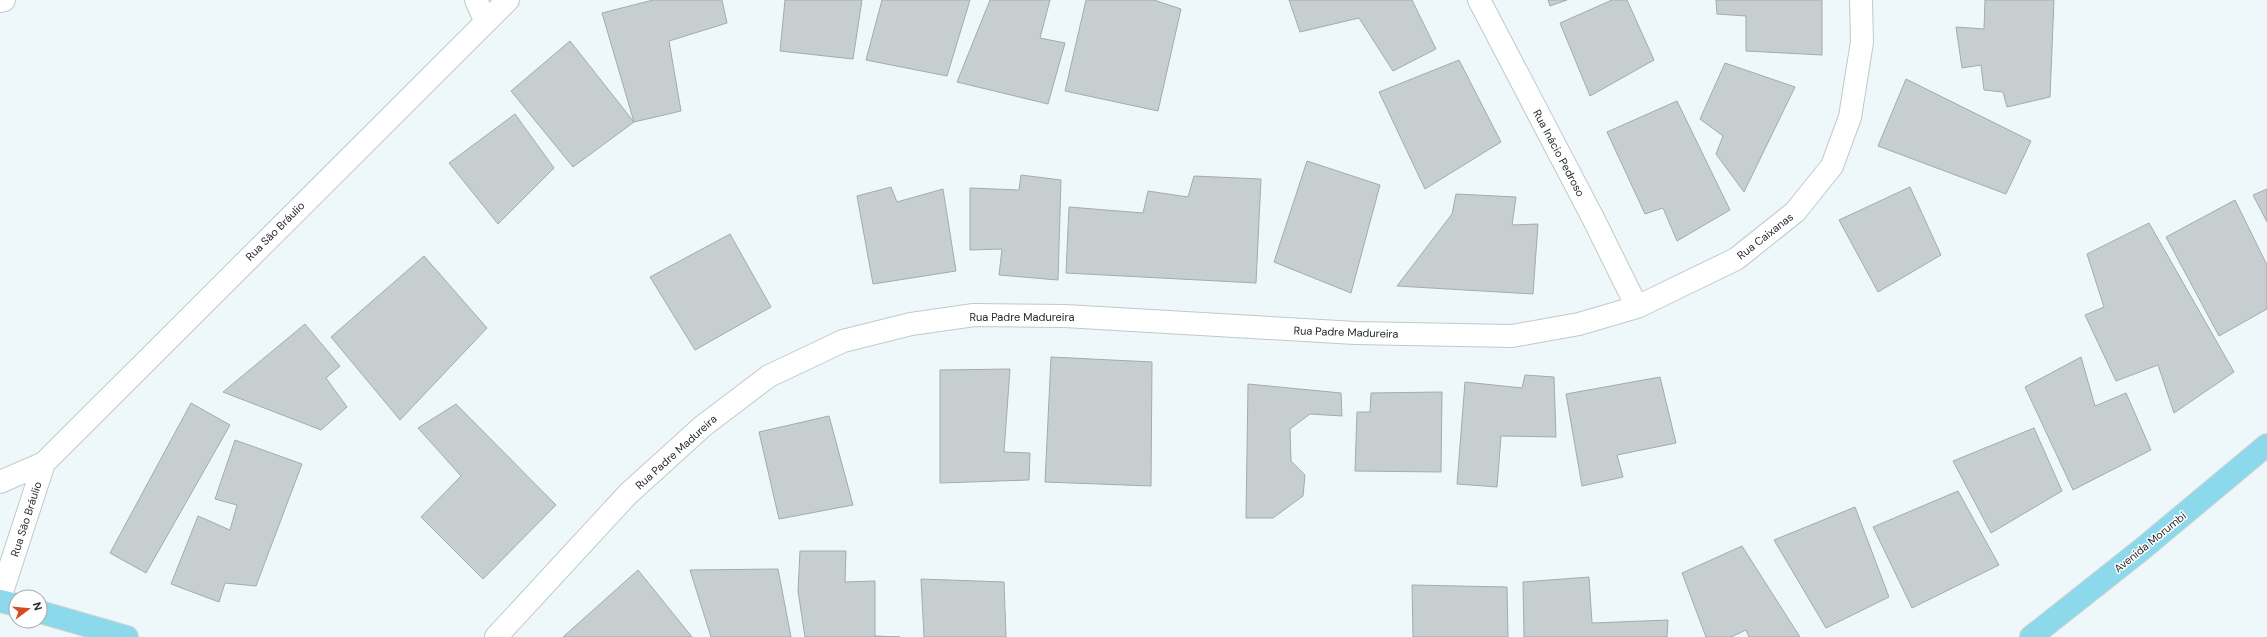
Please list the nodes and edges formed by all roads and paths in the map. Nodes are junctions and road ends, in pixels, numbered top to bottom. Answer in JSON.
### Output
{"nodes":[{"id":1,"x":4,"y":0,"type":"edge"},
{"id":2,"x":476,"y":0,"type":"edge"},
{"id":3,"x":508,"y":0,"type":"edge"},
{"id":4,"x":1479,"y":0,"type":"edge"},
{"id":5,"x":1861,"y":0,"type":"edge"},
{"id":6,"x":0,"y":1,"type":"edge"},
{"id":7,"x":485,"y":20,"type":"junction"},
{"id":8,"x":1637,"y":308,"type":"junction"},
{"id":9,"x":2267,"y":445,"type":"edge"},
{"id":10,"x":44,"y":463,"type":"junction"},
{"id":11,"x":0,"y":482,"type":"edge"},
{"id":12,"x":0,"y":598,"type":"edge"},
{"id":13,"x":48,"y":614,"type":"edge"},
{"id":14,"x":127,"y":637,"type":"edge"},
{"id":15,"x":496,"y":637,"type":"edge"},
{"id":16,"x":2030,"y":637,"type":"edge"}],
"edges":[{"from":1,"to":6,"type":"street"},
{"from":2,"to":7,"type":"street"},
{"from":3,"to":7,"type":"street","name":"Rua São Bráulio"},
{"from":4,"to":8,"type":"street","name":"Rua Inácio Pedroso"},
{"from":5,"to":8,"type":"street","name":"Rua Caixanas"},
{"from":7,"to":10,"type":"street","name":"Rua São Bráulio"},
{"from":8,"to":15,"type":"street","name":"Rua Padre Madureira"},
{"from":9,"to":16,"type":"main road","name":"Avenida Morumbi"},
{"from":10,"to":11,"type":"street","name":"Rua São Bráulio"},
{"from":10,"to":12,"type":"street","name":"Rua São Bráulio"},
{"from":13,"to":14,"type":"main road"}]}
